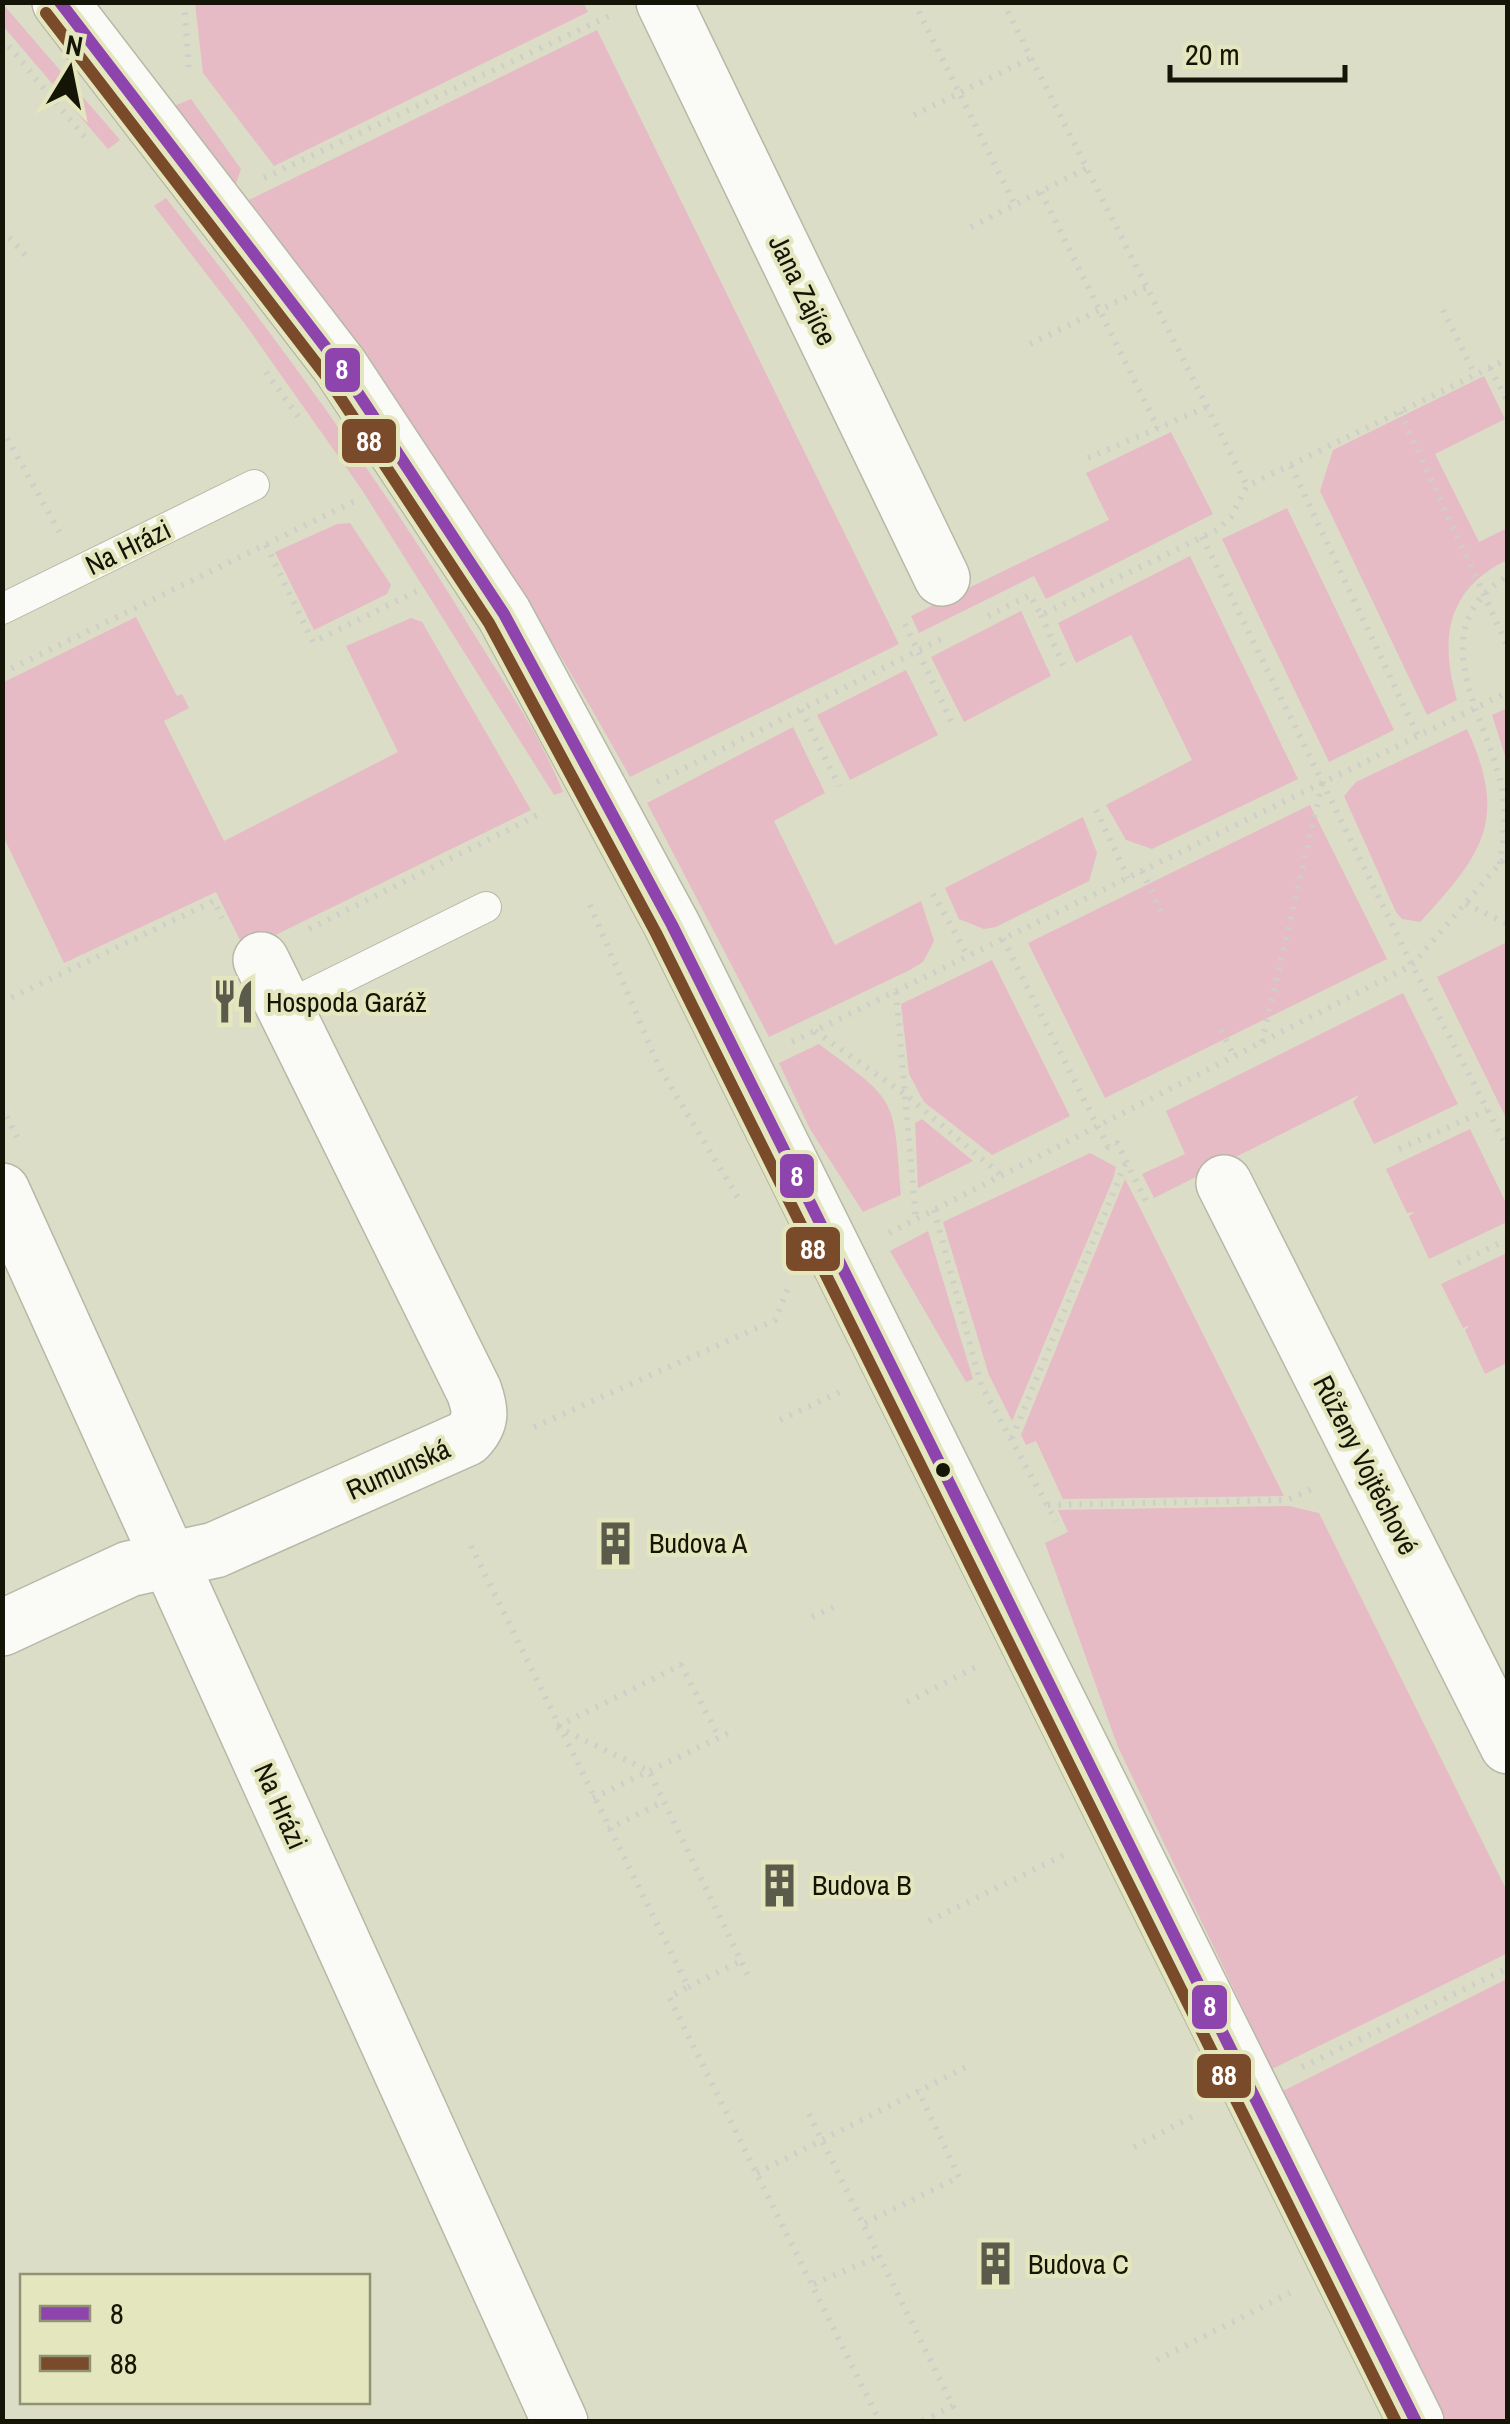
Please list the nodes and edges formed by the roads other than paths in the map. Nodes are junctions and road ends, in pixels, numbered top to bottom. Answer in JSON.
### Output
{"nodes":[{"id":1,"x":60,"y":2,"type":"edge"},
{"id":2,"x":642,"y":7,"type":"edge"},
{"id":3,"x":254,"y":485,"type":"dead end"},
{"id":4,"x":942,"y":578,"type":"road end"},
{"id":5,"x":2,"y":608,"type":"edge"},
{"id":6,"x":486,"y":908,"type":"dead end"},
{"id":7,"x":272,"y":983,"type":"joint"},
{"id":8,"x":1224,"y":1184,"type":"dead end"},
{"id":9,"x":2,"y":1191,"type":"edge"},
{"id":10,"x":170,"y":1560,"type":"junction"},
{"id":11,"x":2,"y":1628,"type":"edge"},
{"id":12,"x":1508,"y":1746,"type":"edge"},
{"id":13,"x":560,"y":2422,"type":"edge"},
{"id":14,"x":1416,"y":2422,"type":"edge"}],
"edges":[{"from":1,"to":14,"type":"street"},
{"from":2,"to":4,"type":"street","name":"Jana Zajíce"},
{"from":3,"to":5,"type":"lane","name":"Na Hrázi"},
{"from":6,"to":7,"type":"lane"},
{"from":7,"to":10,"type":"street","name":"Rumunská"},
{"from":8,"to":12,"type":"street","name":"Růženy Vojtěchové"},
{"from":9,"to":10,"type":"street","name":"Na Hrázi"},
{"from":10,"to":11,"type":"street","name":"Rumunská"},
{"from":10,"to":13,"type":"street","name":"Na Hrázi"}]}
